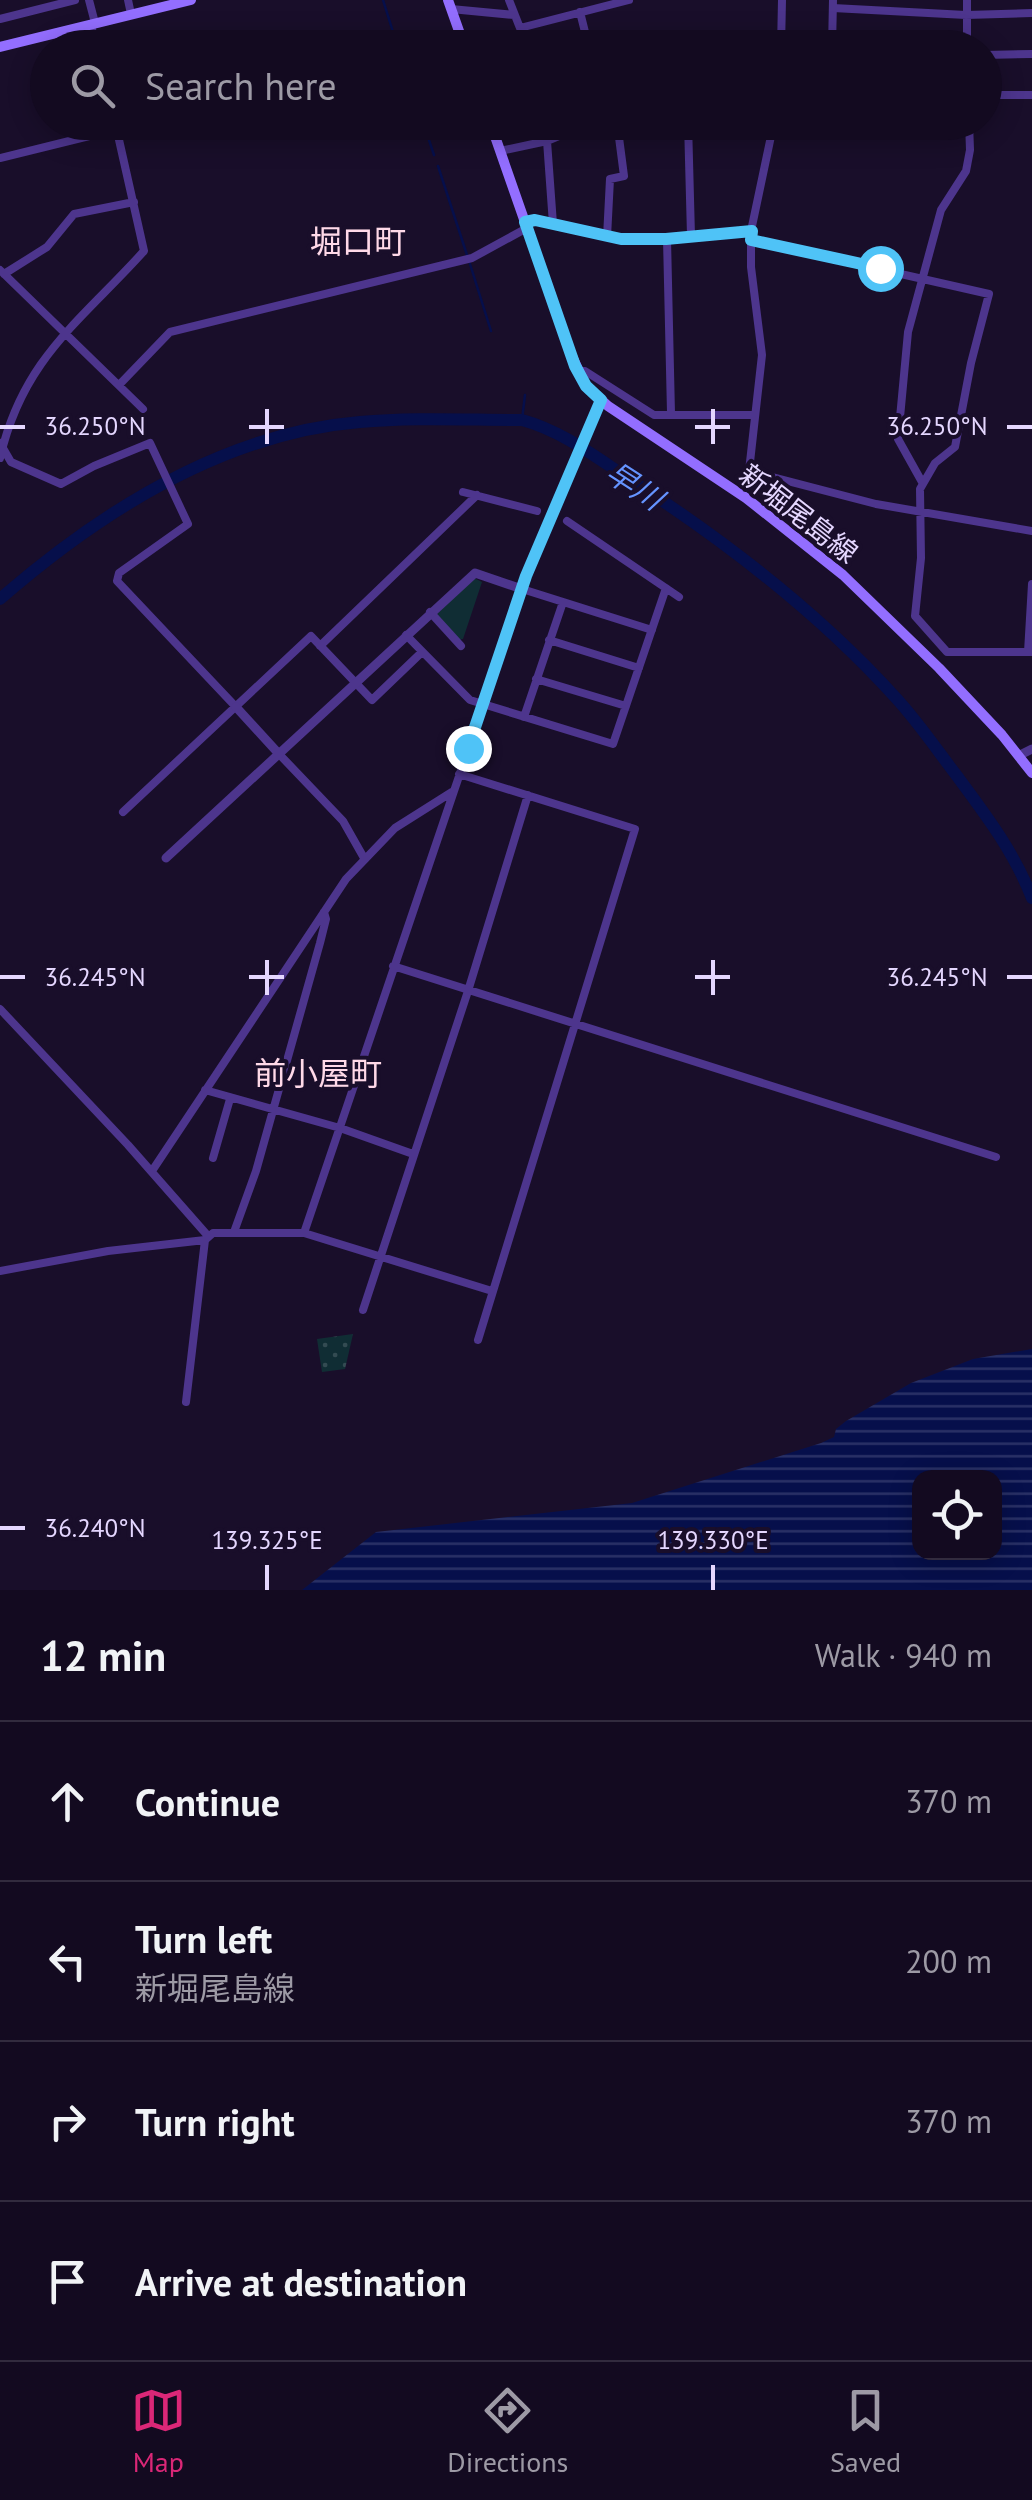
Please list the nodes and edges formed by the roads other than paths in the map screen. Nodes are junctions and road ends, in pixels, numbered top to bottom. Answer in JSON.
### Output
{"nodes":[{"id":1,"x":75,"y":0,"type":"edge"},
{"id":2,"x":89,"y":0,"type":"edge"},
{"id":3,"x":128,"y":0,"type":"edge"},
{"id":4,"x":190,"y":0,"type":"edge"},
{"id":5,"x":509,"y":0,"type":"edge"},
{"id":6,"x":629,"y":0,"type":"edge"},
{"id":7,"x":782,"y":0,"type":"edge"},
{"id":8,"x":967,"y":0,"type":"edge"},
{"id":9,"x":51,"y":3,"type":"edge"},
{"id":10,"x":833,"y":4,"type":"edge"},
{"id":11,"x":450,"y":5,"type":"edge"},
{"id":12,"x":580,"y":12,"type":"junction"},
{"id":13,"x":1032,"y":13,"type":"edge"},
{"id":14,"x":132,"y":14,"type":"junction"},
{"id":15,"x":514,"y":15,"type":"junction"},
{"id":16,"x":966,"y":15,"type":"junction"},
{"id":17,"x":0,"y":18,"type":"edge"},
{"id":18,"x":93,"y":24,"type":"junction"},
{"id":19,"x":69,"y":30,"type":"edge"},
{"id":20,"x":94,"y":30,"type":"edge"},
{"id":21,"x":459,"y":30,"type":"edge"},
{"id":22,"x":584,"y":30,"type":"edge"},
{"id":23,"x":781,"y":30,"type":"edge"},
{"id":24,"x":832,"y":30,"type":"edge"},
{"id":25,"x":966,"y":30,"type":"edge"},
{"id":26,"x":30,"y":40,"type":"edge"},
{"id":27,"x":0,"y":47,"type":"edge"},
{"id":28,"x":1032,"y":54,"type":"edge"},
{"id":29,"x":1002,"y":55,"type":"edge"},
{"id":30,"x":1002,"y":95,"type":"edge"},
{"id":31,"x":1032,"y":95,"type":"edge"},
{"id":32,"x":65,"y":140,"type":"edge"},
{"id":33,"x":119,"y":140,"type":"edge"},
{"id":34,"x":496,"y":140,"type":"edge"},
{"id":35,"x":619,"y":140,"type":"edge"},
{"id":36,"x":688,"y":140,"type":"edge"},
{"id":37,"x":770,"y":140,"type":"edge"},
{"id":38,"x":970,"y":140,"type":"edge"},
{"id":39,"x":547,"y":141,"type":"joint"},
{"id":40,"x":500,"y":151,"type":"junction"},
{"id":41,"x":0,"y":158,"type":"edge"},
{"id":42,"x":134,"y":202,"type":"junction"},
{"id":43,"x":553,"y":224,"type":"junction"},
{"id":44,"x":526,"y":225,"type":"junction"},
{"id":45,"x":751,"y":235,"type":"junction"},
{"id":46,"x":691,"y":236,"type":"junction"},
{"id":47,"x":607,"y":238,"type":"junction"},
{"id":48,"x":666,"y":239,"type":"junction"},
{"id":49,"x":2,"y":273,"type":"edge"},
{"id":50,"x":920,"y":276,"type":"junction"},
{"id":51,"x":66,"y":332,"type":"junction"},
{"id":52,"x":578,"y":372,"type":"junction"},
{"id":53,"x":119,"y":385,"type":"junction"},
{"id":54,"x":601,"y":400,"type":"junction"},
{"id":55,"x":143,"y":409,"type":"dead end"},
{"id":56,"x":671,"y":413,"type":"junction"},
{"id":57,"x":754,"y":415,"type":"junction"},
{"id":58,"x":1,"y":445,"type":"edge"},
{"id":59,"x":0,"y":458,"type":"edge"},
{"id":60,"x":922,"y":482,"type":"junction"},
{"id":61,"x":463,"y":492,"type":"dead end"},
{"id":62,"x":478,"y":495,"type":"junction"},
{"id":63,"x":536,"y":511,"type":"dead end"},
{"id":64,"x":918,"y":511,"type":"junction"},
{"id":65,"x":567,"y":522,"type":"dead end"},
{"id":66,"x":1032,"y":531,"type":"edge"},
{"id":67,"x":1032,"y":584,"type":"edge"},
{"id":68,"x":666,"y":588,"type":"junction"},
{"id":69,"x":522,"y":589,"type":"junction"},
{"id":70,"x":679,"y":596,"type":"dead end"},
{"id":71,"x":563,"y":602,"type":"junction"},
{"id":72,"x":430,"y":612,"type":"junction"},
{"id":73,"x":652,"y":630,"type":"junction"},
{"id":74,"x":406,"y":635,"type":"junction"},
{"id":75,"x":549,"y":640,"type":"junction"},
{"id":76,"x":320,"y":646,"type":"junction"},
{"id":77,"x":462,"y":646,"type":"dead end"},
{"id":78,"x":422,"y":652,"type":"junction"},
{"id":79,"x":1030,"y":652,"type":"edge"},
{"id":80,"x":639,"y":668,"type":"junction"},
{"id":81,"x":536,"y":679,"type":"junction"},
{"id":82,"x":354,"y":683,"type":"junction"},
{"id":83,"x":483,"y":704,"type":"junction"},
{"id":84,"x":626,"y":706,"type":"junction"},
{"id":85,"x":236,"y":707,"type":"junction"},
{"id":86,"x":524,"y":717,"type":"junction"},
{"id":87,"x":472,"y":738,"type":"joint"},
{"id":88,"x":1032,"y":749,"type":"edge"},
{"id":89,"x":279,"y":754,"type":"junction"},
{"id":90,"x":1020,"y":755,"type":"junction"},
{"id":91,"x":1032,"y":773,"type":"edge"},
{"id":92,"x":459,"y":774,"type":"junction"},
{"id":93,"x":452,"y":792,"type":"junction"},
{"id":94,"x":528,"y":795,"type":"junction"},
{"id":95,"x":124,"y":812,"type":"dead end"},
{"id":96,"x":166,"y":858,"type":"dead end"},
{"id":97,"x":364,"y":858,"type":"junction"},
{"id":98,"x":324,"y":912,"type":"junction"},
{"id":99,"x":393,"y":966,"type":"junction"},
{"id":100,"x":468,"y":992,"type":"junction"},
{"id":101,"x":0,"y":1009,"type":"edge"},
{"id":102,"x":575,"y":1025,"type":"junction"},
{"id":103,"x":205,"y":1090,"type":"junction"},
{"id":104,"x":230,"y":1100,"type":"junction"},
{"id":105,"x":271,"y":1111,"type":"junction"},
{"id":106,"x":340,"y":1128,"type":"junction"},
{"id":107,"x":413,"y":1154,"type":"junction"},
{"id":108,"x":996,"y":1157,"type":"dead end"},
{"id":109,"x":213,"y":1158,"type":"dead end"},
{"id":110,"x":152,"y":1171,"type":"junction"},
{"id":111,"x":234,"y":1232,"type":"junction"},
{"id":112,"x":304,"y":1233,"type":"junction"},
{"id":113,"x":206,"y":1238,"type":"junction"},
{"id":114,"x":380,"y":1256,"type":"junction"},
{"id":115,"x":0,"y":1271,"type":"edge"},
{"id":116,"x":492,"y":1291,"type":"junction"},
{"id":117,"x":363,"y":1310,"type":"dead end"},
{"id":118,"x":478,"y":1340,"type":"dead end"},
{"id":119,"x":186,"y":1402,"type":"dead end"}],
"edges":[{"from":1,"to":9,"type":"street"},
{"from":2,"to":18,"type":"street"},
{"from":3,"to":14,"type":"street"},
{"from":4,"to":14,"type":"main road"},
{"from":5,"to":15,"type":"street"},
{"from":6,"to":12,"type":"street"},
{"from":7,"to":23,"type":"street"},
{"from":8,"to":16,"type":"street"},
{"from":9,"to":17,"type":"street"},
{"from":10,"to":16,"type":"street"},
{"from":10,"to":24,"type":"street"},
{"from":11,"to":15,"type":"street"},
{"from":11,"to":21,"type":"main road"},
{"from":12,"to":15,"type":"street"},
{"from":12,"to":22,"type":"street"},
{"from":13,"to":16,"type":"street"},
{"from":14,"to":18,"type":"main road"},
{"from":16,"to":25,"type":"street"},
{"from":18,"to":19,"type":"main road"},
{"from":18,"to":20,"type":"street"},
{"from":26,"to":27,"type":"main road"},
{"from":28,"to":29,"type":"street"},
{"from":30,"to":31,"type":"street"},
{"from":32,"to":41,"type":"street"},
{"from":33,"to":42,"type":"street"},
{"from":34,"to":40,"type":"main road","name":"新堀尾島線"},
{"from":35,"to":47,"type":"street"},
{"from":36,"to":46,"type":"street"},
{"from":37,"to":45,"type":"street"},
{"from":38,"to":50,"type":"street"},
{"from":39,"to":40,"type":"street"},
{"from":39,"to":43,"type":"street"},
{"from":40,"to":44,"type":"main road","name":"新堀尾島線"},
{"from":42,"to":49,"type":"street"},
{"from":42,"to":51,"type":"street"},
{"from":43,"to":44,"type":"street"},
{"from":43,"to":47,"type":"street"},
{"from":44,"to":52,"type":"main road","name":"新堀尾島線"},
{"from":44,"to":53,"type":"street"},
{"from":45,"to":46,"type":"street"},
{"from":45,"to":50,"type":"street"},
{"from":45,"to":57,"type":"street"},
{"from":46,"to":48,"type":"street"},
{"from":47,"to":48,"type":"street"},
{"from":48,"to":56,"type":"street"},
{"from":49,"to":51,"type":"street"},
{"from":50,"to":60,"type":"street"},
{"from":50,"to":60,"type":"street"},
{"from":51,"to":53,"type":"street"},
{"from":51,"to":58,"type":"street"},
{"from":52,"to":54,"type":"main road","name":"新堀尾島線"},
{"from":52,"to":56,"type":"street"},
{"from":53,"to":55,"type":"street"},
{"from":54,"to":69,"type":"street"},
{"from":54,"to":90,"type":"main road","name":"新堀尾島線"},
{"from":56,"to":57,"type":"street"},
{"from":57,"to":64,"type":"street"},
{"from":58,"to":59,"type":"street"},
{"from":58,"to":85,"type":"street"},
{"from":60,"to":64,"type":"street"},
{"from":61,"to":62,"type":"street"},
{"from":62,"to":63,"type":"street"},
{"from":62,"to":76,"type":"street"},
{"from":64,"to":66,"type":"street"},
{"from":64,"to":79,"type":"street"},
{"from":65,"to":68,"type":"street"},
{"from":67,"to":79,"type":"street"},
{"from":68,"to":70,"type":"street"},
{"from":68,"to":73,"type":"street"},
{"from":69,"to":71,"type":"street"},
{"from":69,"to":72,"type":"street"},
{"from":69,"to":83,"type":"street"},
{"from":71,"to":73,"type":"street"},
{"from":71,"to":75,"type":"street"},
{"from":72,"to":74,"type":"street"},
{"from":72,"to":77,"type":"street"},
{"from":73,"to":80,"type":"street"},
{"from":74,"to":78,"type":"street"},
{"from":74,"to":82,"type":"street"},
{"from":75,"to":80,"type":"street"},
{"from":75,"to":81,"type":"street"},
{"from":76,"to":82,"type":"street"},
{"from":76,"to":85,"type":"street"},
{"from":78,"to":82,"type":"street"},
{"from":78,"to":83,"type":"street"},
{"from":80,"to":84,"type":"street"},
{"from":81,"to":84,"type":"street"},
{"from":81,"to":86,"type":"street"},
{"from":82,"to":89,"type":"street"},
{"from":83,"to":86,"type":"street"},
{"from":83,"to":87,"type":"street"},
{"from":84,"to":86,"type":"street"},
{"from":85,"to":89,"type":"street"},
{"from":85,"to":95,"type":"street"},
{"from":87,"to":92,"type":"street"},
{"from":88,"to":90,"type":"street"},
{"from":89,"to":96,"type":"street"},
{"from":89,"to":97,"type":"street"},
{"from":90,"to":91,"type":"main road","name":"新堀尾島線"},
{"from":92,"to":93,"type":"street"},
{"from":92,"to":94,"type":"street"},
{"from":93,"to":97,"type":"street"},
{"from":93,"to":99,"type":"street"},
{"from":94,"to":100,"type":"street"},
{"from":94,"to":102,"type":"street"},
{"from":97,"to":98,"type":"street"},
{"from":98,"to":103,"type":"street"},
{"from":98,"to":105,"type":"street"},
{"from":99,"to":100,"type":"street"},
{"from":99,"to":106,"type":"street"},
{"from":100,"to":102,"type":"street"},
{"from":100,"to":107,"type":"street"},
{"from":101,"to":110,"type":"street"},
{"from":102,"to":108,"type":"street"},
{"from":102,"to":116,"type":"street"},
{"from":103,"to":104,"type":"street"},
{"from":103,"to":110,"type":"street"},
{"from":104,"to":105,"type":"street"},
{"from":104,"to":109,"type":"street"},
{"from":105,"to":106,"type":"street"},
{"from":105,"to":111,"type":"street"},
{"from":106,"to":107,"type":"street"},
{"from":106,"to":112,"type":"street"},
{"from":107,"to":114,"type":"street"},
{"from":110,"to":113,"type":"street"},
{"from":111,"to":112,"type":"street"},
{"from":111,"to":113,"type":"street"},
{"from":112,"to":114,"type":"street"},
{"from":113,"to":115,"type":"street"},
{"from":113,"to":119,"type":"street"},
{"from":114,"to":116,"type":"street"},
{"from":114,"to":117,"type":"street"},
{"from":116,"to":118,"type":"street"}]}
